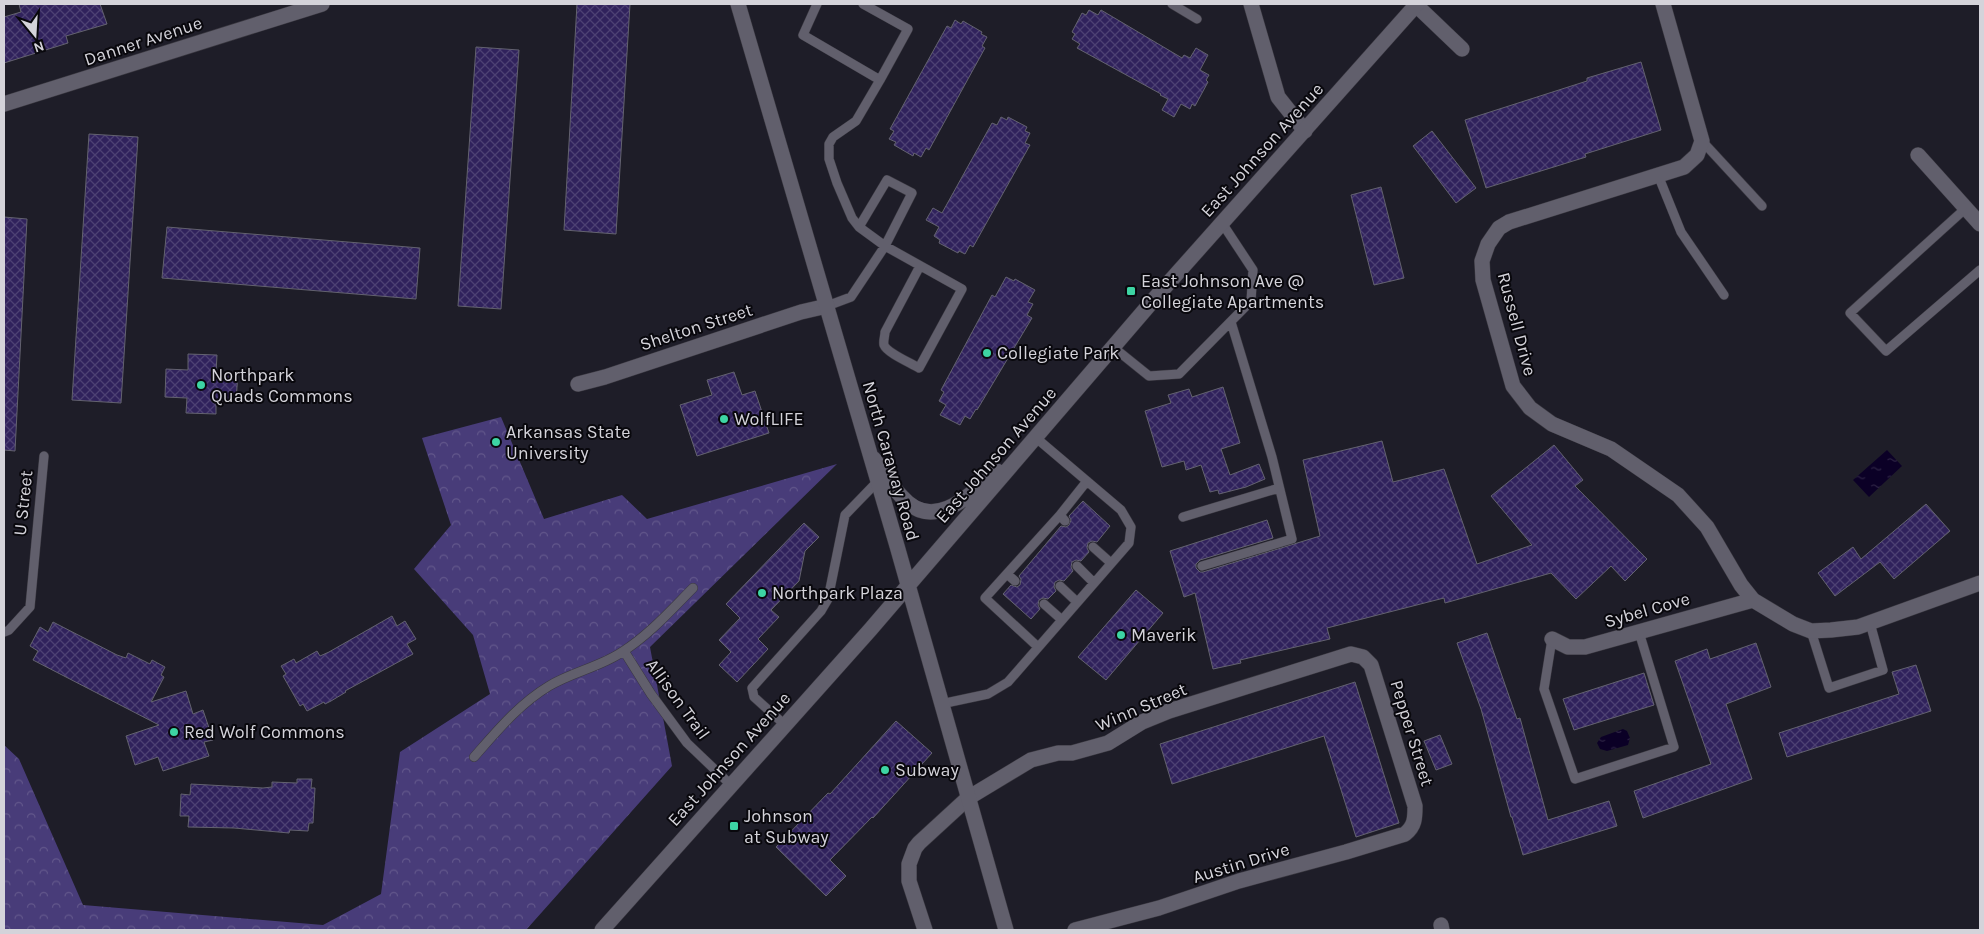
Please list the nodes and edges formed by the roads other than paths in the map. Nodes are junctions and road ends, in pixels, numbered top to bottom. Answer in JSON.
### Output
{"nodes":[{"id":1,"x":322,"y":4,"type":"edge"},
{"id":2,"x":738,"y":4,"type":"edge"},
{"id":3,"x":817,"y":4,"type":"edge"},
{"id":4,"x":863,"y":4,"type":"edge"},
{"id":5,"x":1172,"y":4,"type":"edge"},
{"id":6,"x":1251,"y":4,"type":"edge"},
{"id":7,"x":1663,"y":4,"type":"edge"},
{"id":8,"x":1417,"y":5,"type":"edge"},
{"id":9,"x":1197,"y":20,"type":"dead end"},
{"id":10,"x":1462,"y":49,"type":"dead end"},
{"id":11,"x":880,"y":80,"type":"junction"},
{"id":12,"x":4,"y":104,"type":"edge"},
{"id":13,"x":1305,"y":131,"type":"junction"},
{"id":14,"x":1702,"y":141,"type":"junction"},
{"id":15,"x":1918,"y":154,"type":"dead end"},
{"id":16,"x":1658,"y":175,"type":"junction"},
{"id":17,"x":1762,"y":206,"type":"dead end"},
{"id":18,"x":1966,"y":208,"type":"junction"},
{"id":19,"x":1222,"y":223,"type":"junction"},
{"id":20,"x":1980,"y":224,"type":"edge"},
{"id":21,"x":859,"y":228,"type":"junction"},
{"id":22,"x":884,"y":246,"type":"junction"},
{"id":23,"x":920,"y":266,"type":"junction"},
{"id":24,"x":1980,"y":270,"type":"edge"},
{"id":25,"x":1724,"y":295,"type":"dead end"},
{"id":26,"x":827,"y":306,"type":"junction"},
{"id":27,"x":1231,"y":322,"type":"junction"},
{"id":28,"x":1113,"y":347,"type":"junction"},
{"id":29,"x":578,"y":384,"type":"dead end"},
{"id":30,"x":1036,"y":437,"type":"junction"},
{"id":31,"x":867,"y":449,"type":"junction"},
{"id":32,"x":44,"y":456,"type":"dead end"},
{"id":33,"x":1088,"y":481,"type":"junction"},
{"id":34,"x":877,"y":482,"type":"junction"},
{"id":35,"x":1280,"y":488,"type":"junction"},
{"id":36,"x":1183,"y":517,"type":"dead end"},
{"id":37,"x":1093,"y":547,"type":"dead end"},
{"id":38,"x":1111,"y":563,"type":"junction"},
{"id":39,"x":1077,"y":566,"type":"dead end"},
{"id":40,"x":1202,"y":566,"type":"dead end"},
{"id":41,"x":1007,"y":574,"type":"junction"},
{"id":42,"x":1015,"y":581,"type":"dead end"},
{"id":43,"x":1094,"y":583,"type":"junction"},
{"id":44,"x":1980,"y":583,"type":"edge"},
{"id":45,"x":1060,"y":586,"type":"dead end"},
{"id":46,"x":907,"y":587,"type":"junction"},
{"id":47,"x":693,"y":588,"type":"dead end"},
{"id":48,"x":1753,"y":600,"type":"junction"},
{"id":49,"x":1077,"y":602,"type":"junction"},
{"id":50,"x":1044,"y":604,"type":"dead end"},
{"id":51,"x":1062,"y":620,"type":"junction"},
{"id":52,"x":1870,"y":623,"type":"junction"},
{"id":53,"x":1811,"y":631,"type":"junction"},
{"id":54,"x":4,"y":632,"type":"edge"},
{"id":55,"x":1639,"y":632,"type":"junction"},
{"id":56,"x":1552,"y":638,"type":"joint"},
{"id":57,"x":1038,"y":647,"type":"junction"},
{"id":58,"x":624,"y":651,"type":"junction"},
{"id":59,"x":1363,"y":657,"type":"joint"},
{"id":60,"x":941,"y":704,"type":"junction"},
{"id":61,"x":785,"y":725,"type":"junction"},
{"id":62,"x":474,"y":757,"type":"dead end"},
{"id":63,"x":731,"y":785,"type":"junction"},
{"id":64,"x":968,"y":798,"type":"junction"},
{"id":65,"x":1414,"y":824,"type":"joint"},
{"id":66,"x":602,"y":930,"type":"edge"},
{"id":67,"x":925,"y":930,"type":"edge"},
{"id":68,"x":1006,"y":930,"type":"edge"},
{"id":69,"x":1075,"y":930,"type":"edge"}],
"edges":[{"from":1,"to":12,"type":"street","name":"Danner Avenue"},
{"from":2,"to":26,"type":"street","name":"North Caraway Road"},
{"from":3,"to":11,"type":"lane"},
{"from":4,"to":11,"type":"lane"},
{"from":5,"to":9,"type":"lane"},
{"from":6,"to":13,"type":"street"},
{"from":7,"to":14,"type":"street"},
{"from":8,"to":10,"type":"street"},
{"from":8,"to":13,"type":"street","name":"East Johnson Avenue"},
{"from":11,"to":21,"type":"lane"},
{"from":13,"to":19,"type":"street","name":"East Johnson Avenue"},
{"from":14,"to":16,"type":"street","name":"Russell Drive"},
{"from":14,"to":17,"type":"lane"},
{"from":15,"to":18,"type":"street"},
{"from":16,"to":25,"type":"lane"},
{"from":16,"to":48,"type":"street","name":"Russell Drive"},
{"from":18,"to":20,"type":"street"},
{"from":18,"to":24,"type":"lane"},
{"from":19,"to":27,"type":"lane"},
{"from":19,"to":28,"type":"street","name":"East Johnson Avenue"},
{"from":21,"to":22,"type":"lane"},
{"from":21,"to":22,"type":"lane"},
{"from":22,"to":23,"type":"lane"},
{"from":22,"to":26,"type":"lane"},
{"from":23,"to":23,"type":"lane"},
{"from":26,"to":29,"type":"street","name":"Shelton Street"},
{"from":26,"to":31,"type":"street","name":"North Caraway Road"},
{"from":27,"to":28,"type":"lane"},
{"from":27,"to":35,"type":"lane"},
{"from":28,"to":30,"type":"street","name":"East Johnson Avenue"},
{"from":30,"to":31,"type":"street"},
{"from":30,"to":33,"type":"lane"},
{"from":30,"to":46,"type":"street","name":"East Johnson Avenue"},
{"from":31,"to":34,"type":"street","name":"North Caraway Road"},
{"from":32,"to":54,"type":"lane","name":"U Street"},
{"from":33,"to":38,"type":"lane"},
{"from":33,"to":41,"type":"lane"},
{"from":34,"to":46,"type":"street","name":"North Caraway Road"},
{"from":34,"to":61,"type":"lane"},
{"from":35,"to":36,"type":"lane"},
{"from":35,"to":40,"type":"lane"},
{"from":37,"to":38,"type":"lane"},
{"from":38,"to":43,"type":"lane"},
{"from":39,"to":43,"type":"lane"},
{"from":41,"to":42,"type":"lane"},
{"from":41,"to":57,"type":"lane"},
{"from":43,"to":49,"type":"lane"},
{"from":44,"to":52,"type":"street"},
{"from":45,"to":49,"type":"lane"},
{"from":46,"to":60,"type":"street","name":"North Caraway Road"},
{"from":46,"to":61,"type":"street","name":"East Johnson Avenue"},
{"from":47,"to":58,"type":"lane","name":"Allison Trail"},
{"from":48,"to":53,"type":"street"},
{"from":48,"to":55,"type":"street","name":"Sybel Cove"},
{"from":49,"to":51,"type":"lane"},
{"from":50,"to":51,"type":"lane"},
{"from":51,"to":57,"type":"lane"},
{"from":52,"to":53,"type":"street"},
{"from":52,"to":53,"type":"lane"},
{"from":55,"to":56,"type":"street","name":"Sybel Cove"},
{"from":55,"to":56,"type":"lane"},
{"from":57,"to":60,"type":"lane"},
{"from":58,"to":62,"type":"lane","name":"Allison Trail"},
{"from":58,"to":63,"type":"lane","name":"Allison Trail"},
{"from":59,"to":64,"type":"street","name":"Winn Street"},
{"from":59,"to":65,"type":"street","name":"Pepper Street"},
{"from":60,"to":64,"type":"street","name":"North Caraway Road"},
{"from":61,"to":63,"type":"street","name":"East Johnson Avenue"},
{"from":63,"to":66,"type":"street","name":"East Johnson Avenue"},
{"from":64,"to":67,"type":"street","name":"Winn Street"},
{"from":64,"to":68,"type":"street","name":"North Caraway Road"},
{"from":65,"to":69,"type":"street","name":"Austin Drive"}]}
